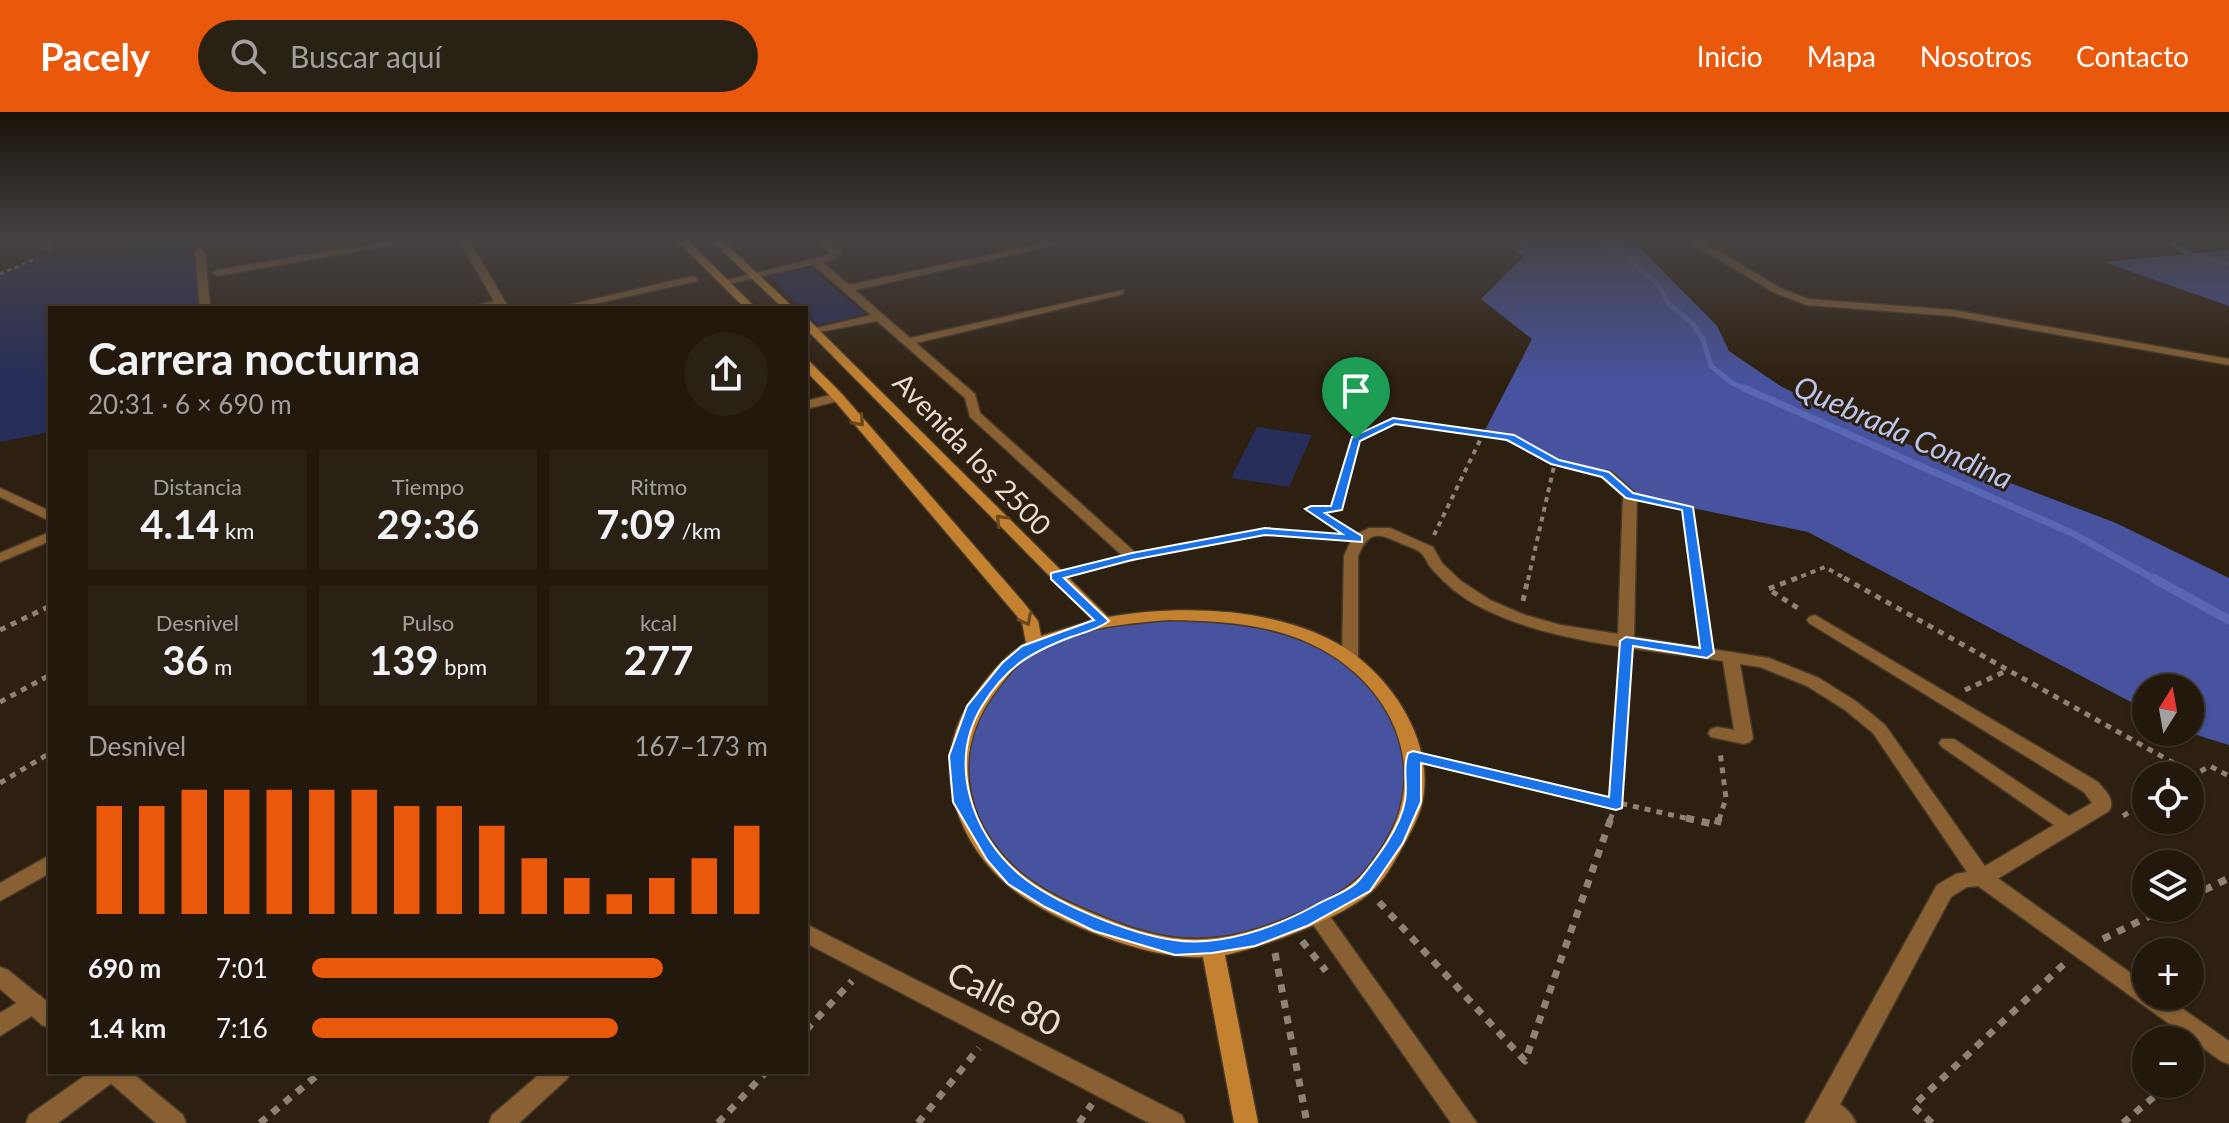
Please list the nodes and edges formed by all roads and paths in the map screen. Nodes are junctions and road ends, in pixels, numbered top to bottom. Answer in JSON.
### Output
{"nodes":[{"id":1,"x":491,"y":286,"type":"edge"},
{"id":2,"x":660,"y":286,"type":"edge"},
{"id":3,"x":728,"y":286,"type":"edge"},
{"id":4,"x":764,"y":286,"type":"edge"},
{"id":5,"x":843,"y":286,"type":"edge"},
{"id":6,"x":859,"y":286,"type":"edge"},
{"id":7,"x":1771,"y":286,"type":"edge"},
{"id":8,"x":846,"y":289,"type":"junction"},
{"id":9,"x":1119,"y":292,"type":"dead end"},
{"id":10,"x":502,"y":305,"type":"edge"},
{"id":11,"x":570,"y":306,"type":"edge"},
{"id":12,"x":749,"y":306,"type":"edge"},
{"id":13,"x":787,"y":306,"type":"edge"},
{"id":14,"x":879,"y":317,"type":"junction"},
{"id":15,"x":810,"y":327,"type":"edge"},
{"id":16,"x":908,"y":342,"type":"junction"},
{"id":17,"x":2229,"y":362,"type":"edge"},
{"id":18,"x":808,"y":366,"type":"edge"},
{"id":19,"x":838,"y":397,"type":"junction"},
{"id":20,"x":808,"y":404,"type":"edge"},
{"id":21,"x":1484,"y":432,"type":"junction"},
{"id":22,"x":1555,"y":462,"type":"junction"},
{"id":23,"x":1606,"y":475,"type":"joint"},
{"id":24,"x":0,"y":492,"type":"edge"},
{"id":25,"x":1630,"y":495,"type":"junction"},
{"id":26,"x":48,"y":516,"type":"edge"},
{"id":27,"x":48,"y":537,"type":"edge"},
{"id":28,"x":1358,"y":539,"type":"junction"},
{"id":29,"x":1428,"y":550,"type":"junction"},
{"id":30,"x":1132,"y":557,"type":"junction"},
{"id":31,"x":0,"y":558,"type":"edge"},
{"id":32,"x":1055,"y":576,"type":"junction"},
{"id":33,"x":48,"y":607,"type":"edge"},
{"id":34,"x":1519,"y":618,"type":"junction"},
{"id":35,"x":1815,"y":620,"type":"joint"},
{"id":36,"x":1103,"y":621,"type":"junction"},
{"id":37,"x":0,"y":630,"type":"edge"},
{"id":38,"x":1626,"y":641,"type":"junction"},
{"id":39,"x":1035,"y":645,"type":"junction"},
{"id":40,"x":1707,"y":653,"type":"junction"},
{"id":41,"x":1350,"y":657,"type":"junction"},
{"id":42,"x":1731,"y":657,"type":"junction"},
{"id":43,"x":2007,"y":670,"type":"junction"},
{"id":44,"x":48,"y":676,"type":"edge"},
{"id":45,"x":1948,"y":698,"type":"junction"},
{"id":46,"x":0,"y":702,"type":"edge"},
{"id":47,"x":1717,"y":733,"type":"joint"},
{"id":48,"x":1948,"y":743,"type":"dead end"},
{"id":49,"x":48,"y":754,"type":"edge"},
{"id":50,"x":1413,"y":756,"type":"junction"},
{"id":51,"x":2168,"y":762,"type":"edge"},
{"id":52,"x":2204,"y":769,"type":"edge"},
{"id":53,"x":2229,"y":776,"type":"edge"},
{"id":54,"x":0,"y":783,"type":"edge"},
{"id":55,"x":1616,"y":804,"type":"junction"},
{"id":56,"x":2069,"y":826,"type":"junction"},
{"id":57,"x":48,"y":864,"type":"edge"},
{"id":58,"x":1982,"y":878,"type":"junction"},
{"id":59,"x":2229,"y":878,"type":"edge"},
{"id":60,"x":1364,"y":886,"type":"junction"},
{"id":61,"x":2204,"y":890,"type":"edge"},
{"id":62,"x":0,"y":893,"type":"edge"},
{"id":63,"x":1317,"y":914,"type":"junction"},
{"id":64,"x":2138,"y":922,"type":"edge"},
{"id":65,"x":1295,"y":933,"type":"dead end"},
{"id":66,"x":808,"y":934,"type":"edge"},
{"id":67,"x":2097,"y":942,"type":"dead end"},
{"id":68,"x":1212,"y":946,"type":"junction"},
{"id":69,"x":1274,"y":947,"type":"dead end"},
{"id":70,"x":2067,"y":961,"type":"dead end"},
{"id":71,"x":866,"y":966,"type":"junction"},
{"id":72,"x":0,"y":976,"type":"edge"},
{"id":73,"x":1333,"y":979,"type":"dead end"},
{"id":74,"x":2132,"y":986,"type":"edge"},
{"id":75,"x":2166,"y":1010,"type":"edge"},
{"id":76,"x":41,"y":1011,"type":"edge"},
{"id":77,"x":0,"y":1026,"type":"edge"},
{"id":78,"x":808,"y":1028,"type":"edge"},
{"id":79,"x":992,"y":1032,"type":"junction"},
{"id":80,"x":2229,"y":1054,"type":"edge"},
{"id":81,"x":108,"y":1074,"type":"edge"},
{"id":82,"x":113,"y":1074,"type":"edge"},
{"id":83,"x":319,"y":1074,"type":"edge"},
{"id":84,"x":557,"y":1074,"type":"edge"},
{"id":85,"x":764,"y":1074,"type":"edge"},
{"id":86,"x":2152,"y":1098,"type":"edge"},
{"id":87,"x":1829,"y":1118,"type":"edge"},
{"id":88,"x":38,"y":1123,"type":"edge"},
{"id":89,"x":174,"y":1123,"type":"edge"},
{"id":90,"x":260,"y":1123,"type":"edge"},
{"id":91,"x":501,"y":1123,"type":"edge"},
{"id":92,"x":718,"y":1123,"type":"edge"},
{"id":93,"x":918,"y":1123,"type":"edge"},
{"id":94,"x":1173,"y":1123,"type":"edge"},
{"id":95,"x":1246,"y":1123,"type":"edge"},
{"id":96,"x":1307,"y":1123,"type":"edge"},
{"id":97,"x":1465,"y":1123,"type":"edge"},
{"id":98,"x":1932,"y":1123,"type":"edge"},
{"id":99,"x":2123,"y":1123,"type":"edge"}],
"edges":[{"from":1,"to":10,"type":"street"},
{"from":2,"to":11,"type":"street"},
{"from":3,"to":12,"type":"main road"},
{"from":4,"to":13,"type":"main road"},
{"from":5,"to":8,"type":"street"},
{"from":6,"to":8,"type":"street"},
{"from":7,"to":17,"type":"street"},
{"from":8,"to":14,"type":"street"},
{"from":9,"to":16,"type":"street"},
{"from":14,"to":15,"type":"street"},
{"from":14,"to":16,"type":"street"},
{"from":32,"to":15,"type":"main road","name":"Avenida los 2500","one_way":true},
{"from":16,"to":30,"type":"street"},
{"from":18,"to":19,"type":"main road","name":"Avenida los 2500"},
{"from":19,"to":20,"type":"street"},
{"from":19,"to":39,"type":"main road","name":"Avenida los 2500","one_way":true},
{"from":21,"to":22,"type":"path"},
{"from":21,"to":28,"type":"path"},
{"from":21,"to":29,"type":"path"},
{"from":22,"to":23,"type":"path"},
{"from":22,"to":34,"type":"path"},
{"from":23,"to":25,"type":"street"},
{"from":24,"to":26,"type":"street"},
{"from":25,"to":38,"type":"street"},
{"from":25,"to":40,"type":"path"},
{"from":27,"to":31,"type":"street"},
{"from":28,"to":29,"type":"street"},
{"from":28,"to":30,"type":"path"},
{"from":28,"to":41,"type":"street"},
{"from":29,"to":34,"type":"street"},
{"from":30,"to":32,"type":"path"},
{"from":32,"to":36,"type":"main road","name":"Avenida los 2500"},
{"from":33,"to":37,"type":"path"},
{"from":34,"to":38,"type":"street"},
{"from":35,"to":43,"type":"path"},
{"from":35,"to":45,"type":"street"},
{"from":36,"to":39,"type":"main road"},
{"from":36,"to":41,"type":"main road"},
{"from":38,"to":40,"type":"street"},
{"from":38,"to":55,"type":"path"},
{"from":39,"to":68,"type":"main road"},
{"from":40,"to":42,"type":"street"},
{"from":41,"to":50,"type":"main road"},
{"from":42,"to":47,"type":"street"},
{"from":42,"to":58,"type":"street"},
{"from":43,"to":45,"type":"path"},
{"from":43,"to":51,"type":"path"},
{"from":44,"to":46,"type":"path"},
{"from":45,"to":56,"type":"street"},
{"from":47,"to":55,"type":"path"},
{"from":48,"to":56,"type":"street"},
{"from":49,"to":54,"type":"path"},
{"from":50,"to":55,"type":"path"},
{"from":50,"to":60,"type":"main road"},
{"from":52,"to":53,"type":"path"},
{"from":55,"to":60,"type":"path"},
{"from":56,"to":58,"type":"street"},
{"from":57,"to":62,"type":"street"},
{"from":58,"to":74,"type":"street"},
{"from":58,"to":87,"type":"street"},
{"from":59,"to":61,"type":"path"},
{"from":60,"to":63,"type":"main road"},
{"from":63,"to":68,"type":"main road"},
{"from":63,"to":97,"type":"street"},
{"from":64,"to":67,"type":"path"},
{"from":65,"to":73,"type":"path"},
{"from":66,"to":71,"type":"street","name":"Calle 80"},
{"from":68,"to":95,"type":"main road"},
{"from":69,"to":96,"type":"path"},
{"from":70,"to":98,"type":"path"},
{"from":71,"to":78,"type":"path"},
{"from":71,"to":79,"type":"street","name":"Calle 80"},
{"from":72,"to":76,"type":"street"},
{"from":75,"to":80,"type":"street"},
{"from":76,"to":77,"type":"street"},
{"from":79,"to":93,"type":"path"},
{"from":79,"to":94,"type":"street","name":"Calle 80"},
{"from":81,"to":88,"type":"street"},
{"from":82,"to":89,"type":"street"},
{"from":83,"to":90,"type":"path"},
{"from":84,"to":91,"type":"street"},
{"from":85,"to":92,"type":"path"},
{"from":86,"to":99,"type":"path"}]}
